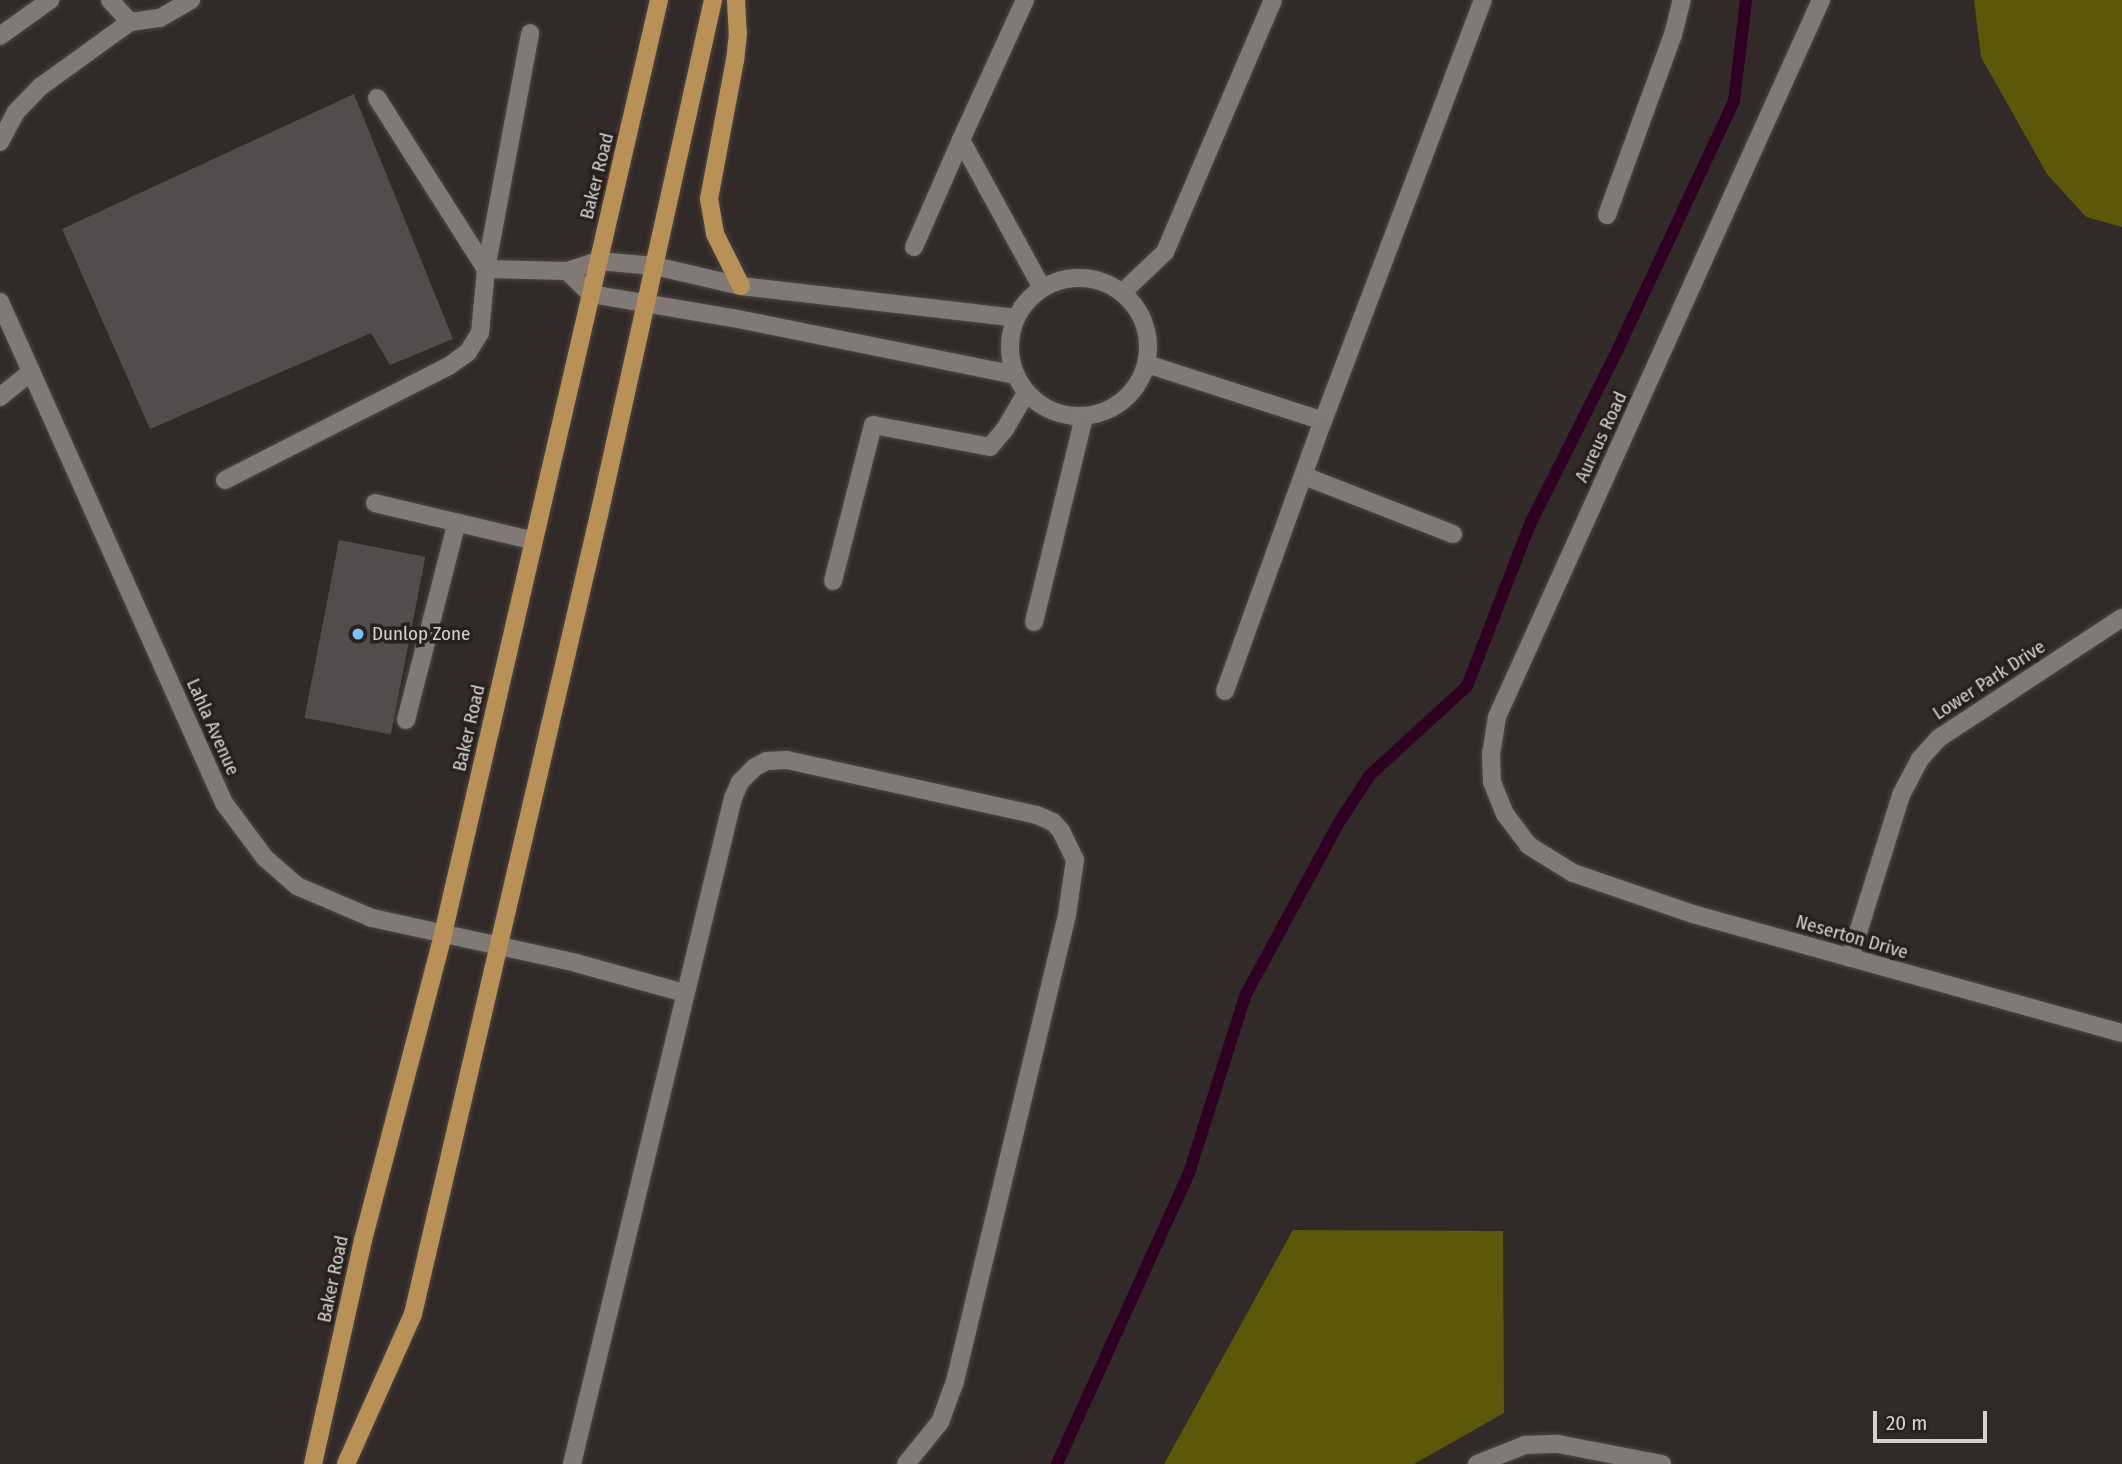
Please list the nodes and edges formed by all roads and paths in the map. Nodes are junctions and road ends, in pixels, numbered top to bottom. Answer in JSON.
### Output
{"nodes":[{"id":1,"x":50,"y":0,"type":"edge"},
{"id":2,"x":110,"y":0,"type":"edge"},
{"id":3,"x":191,"y":0,"type":"edge"},
{"id":4,"x":659,"y":0,"type":"edge"},
{"id":5,"x":713,"y":0,"type":"edge"},
{"id":6,"x":736,"y":0,"type":"edge"},
{"id":7,"x":1025,"y":0,"type":"edge"},
{"id":8,"x":1273,"y":0,"type":"edge"},
{"id":9,"x":1483,"y":0,"type":"edge"},
{"id":10,"x":1682,"y":0,"type":"edge"},
{"id":11,"x":1821,"y":0,"type":"edge"},
{"id":12,"x":130,"y":22,"type":"junction"},
{"id":13,"x":530,"y":33,"type":"dead end"},
{"id":14,"x":0,"y":36,"type":"edge"},
{"id":15,"x":377,"y":98,"type":"dead end"},
{"id":16,"x":961,"y":140,"type":"junction"},
{"id":17,"x":0,"y":142,"type":"edge"},
{"id":18,"x":1607,"y":215,"type":"dead end"},
{"id":19,"x":914,"y":247,"type":"dead end"},
{"id":20,"x":598,"y":261,"type":"junction"},
{"id":21,"x":655,"y":266,"type":"junction"},
{"id":22,"x":486,"y":269,"type":"junction"},
{"id":23,"x":567,"y":271,"type":"junction"},
{"id":24,"x":741,"y":286,"type":"junction"},
{"id":25,"x":1042,"y":288,"type":"junction"},
{"id":26,"x":1123,"y":292,"type":"junction"},
{"id":27,"x":591,"y":294,"type":"junction"},
{"id":28,"x":0,"y":302,"type":"edge"},
{"id":29,"x":647,"y":303,"type":"junction"},
{"id":30,"x":1016,"y":318,"type":"junction"},
{"id":31,"x":1147,"y":364,"type":"junction"},
{"id":32,"x":31,"y":372,"type":"junction"},
{"id":33,"x":1016,"y":375,"type":"junction"},
{"id":34,"x":1026,"y":393,"type":"junction"},
{"id":35,"x":0,"y":397,"type":"edge"},
{"id":36,"x":1084,"y":417,"type":"junction"},
{"id":37,"x":1324,"y":421,"type":"junction"},
{"id":38,"x":1304,"y":476,"type":"junction"},
{"id":39,"x":225,"y":480,"type":"dead end"},
{"id":40,"x":375,"y":503,"type":"dead end"},
{"id":41,"x":457,"y":522,"type":"junction"},
{"id":42,"x":1453,"y":534,"type":"dead end"},
{"id":43,"x":534,"y":541,"type":"junction"},
{"id":44,"x":833,"y":581,"type":"dead end"},
{"id":45,"x":2122,"y":618,"type":"edge"},
{"id":46,"x":1034,"y":622,"type":"dead end"},
{"id":47,"x":1224,"y":691,"type":"dead end"},
{"id":48,"x":406,"y":720,"type":"dead end"},
{"id":49,"x":1573,"y":873,"type":"joint"},
{"id":50,"x":443,"y":934,"type":"junction"},
{"id":51,"x":500,"y":947,"type":"junction"},
{"id":52,"x":1850,"y":958,"type":"junction"},
{"id":53,"x":684,"y":993,"type":"junction"},
{"id":54,"x":2122,"y":1033,"type":"edge"},
{"id":55,"x":313,"y":1464,"type":"edge"},
{"id":56,"x":346,"y":1464,"type":"edge"},
{"id":57,"x":572,"y":1464,"type":"edge"},
{"id":58,"x":906,"y":1464,"type":"edge"},
{"id":59,"x":1477,"y":1464,"type":"edge"},
{"id":60,"x":1662,"y":1464,"type":"edge"}],
"edges":[{"from":1,"to":14,"type":"street"},
{"from":2,"to":12,"type":"street"},
{"from":3,"to":12,"type":"street"},
{"from":4,"to":20,"type":"main road","name":"Baker Road"},
{"from":5,"to":21,"type":"main road"},
{"from":6,"to":24,"type":"main road"},
{"from":7,"to":16,"type":"street"},
{"from":8,"to":26,"type":"street"},
{"from":9,"to":37,"type":"street"},
{"from":10,"to":18,"type":"street"},
{"from":11,"to":49,"type":"street","name":"Aureus Road"},
{"from":12,"to":17,"type":"street"},
{"from":13,"to":22,"type":"street"},
{"from":15,"to":22,"type":"street"},
{"from":16,"to":19,"type":"street"},
{"from":16,"to":25,"type":"street"},
{"from":20,"to":21,"type":"street"},
{"from":20,"to":23,"type":"street"},
{"from":20,"to":27,"type":"main road","name":"Baker Road"},
{"from":21,"to":24,"type":"street"},
{"from":21,"to":29,"type":"main road"},
{"from":22,"to":23,"type":"street"},
{"from":22,"to":39,"type":"street"},
{"from":23,"to":27,"type":"street"},
{"from":24,"to":30,"type":"street"},
{"from":25,"to":26,"type":"street"},
{"from":25,"to":30,"type":"street"},
{"from":26,"to":31,"type":"street"},
{"from":27,"to":29,"type":"street"},
{"from":27,"to":43,"type":"main road","name":"Baker Road"},
{"from":28,"to":32,"type":"street","name":"Lahla Avenue"},
{"from":29,"to":33,"type":"street"},
{"from":29,"to":51,"type":"main road"},
{"from":30,"to":33,"type":"street"},
{"from":31,"to":36,"type":"street"},
{"from":31,"to":37,"type":"street"},
{"from":32,"to":35,"type":"street"},
{"from":32,"to":50,"type":"street","name":"Lahla Avenue"},
{"from":33,"to":34,"type":"street"},
{"from":34,"to":36,"type":"street"},
{"from":34,"to":44,"type":"street"},
{"from":36,"to":46,"type":"street"},
{"from":37,"to":38,"type":"street"},
{"from":38,"to":42,"type":"street"},
{"from":38,"to":47,"type":"street"},
{"from":40,"to":41,"type":"street"},
{"from":41,"to":43,"type":"street"},
{"from":41,"to":48,"type":"street"},
{"from":43,"to":50,"type":"main road","name":"Baker Road"},
{"from":45,"to":52,"type":"street","name":"Lower Park Drive"},
{"from":49,"to":52,"type":"street","name":"Neserton Drive"},
{"from":50,"to":51,"type":"street","name":"Lahla Avenue"},
{"from":50,"to":55,"type":"main road","name":"Baker Road"},
{"from":51,"to":53,"type":"street"},
{"from":51,"to":56,"type":"main road"},
{"from":52,"to":54,"type":"street","name":"Neserton Drive"},
{"from":53,"to":57,"type":"street"},
{"from":53,"to":58,"type":"street"},
{"from":59,"to":60,"type":"street"}]}
